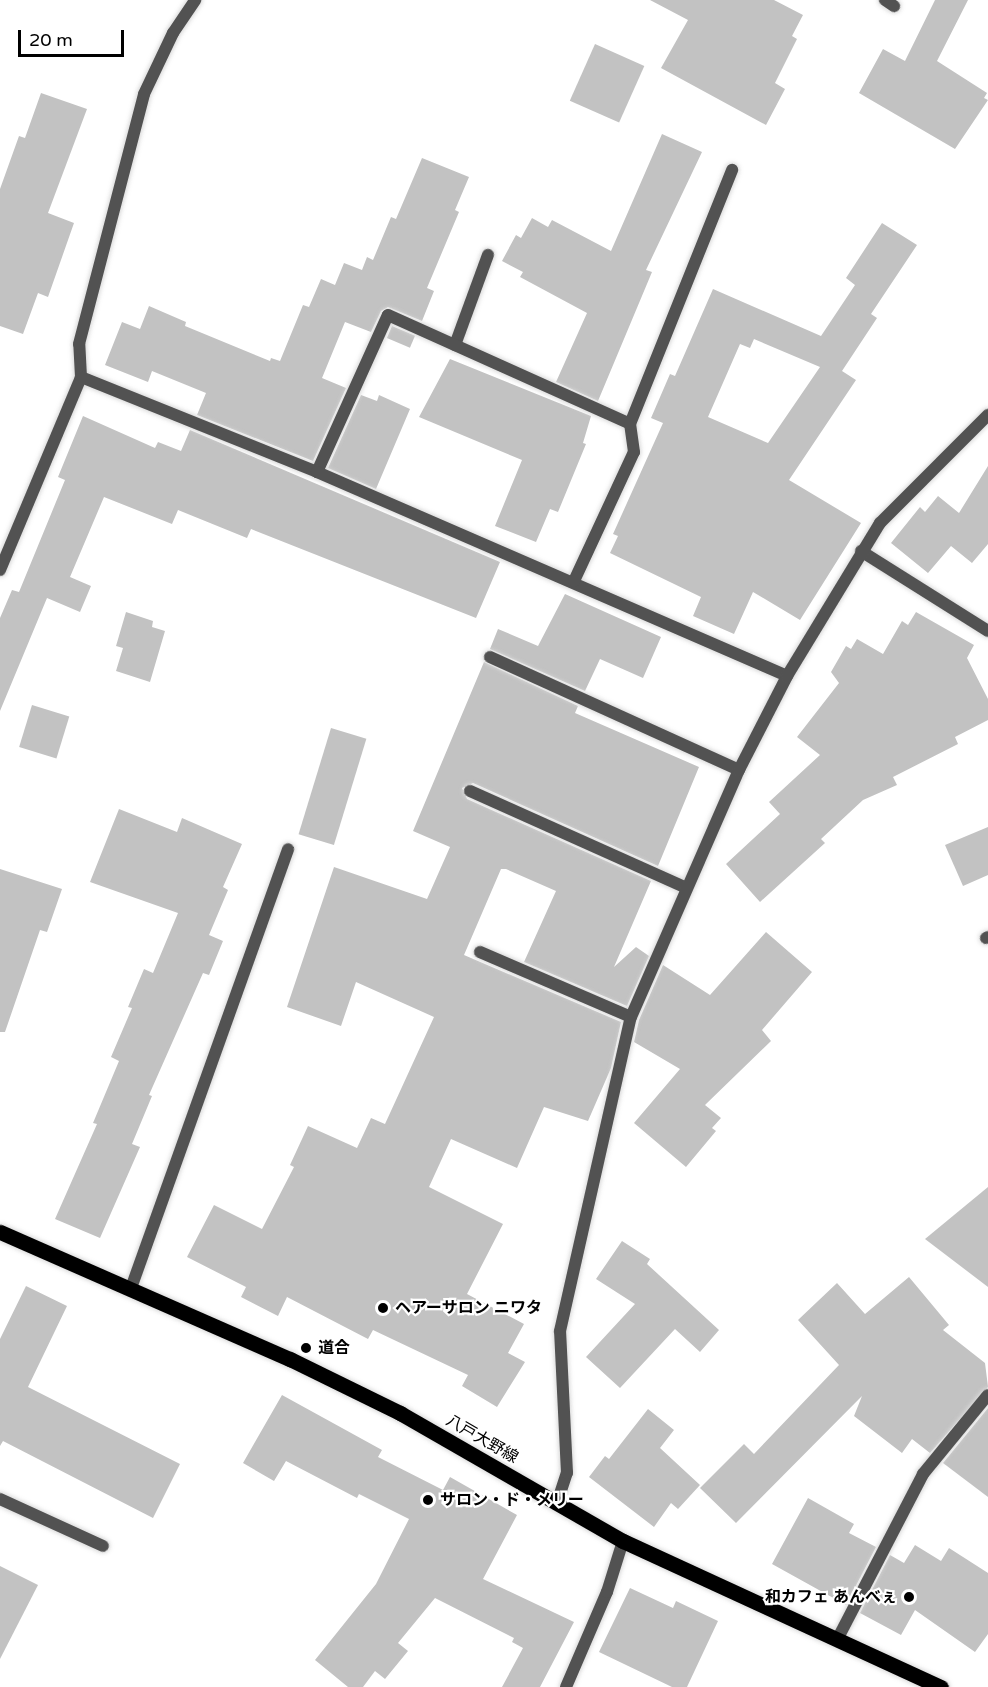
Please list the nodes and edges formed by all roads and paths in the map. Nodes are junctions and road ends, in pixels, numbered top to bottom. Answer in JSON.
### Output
{"nodes":[{"id":1,"x":195,"y":0,"type":"edge"},
{"id":2,"x":732,"y":170,"type":"dead end"},
{"id":3,"x":489,"y":255,"type":"dead end"},
{"id":4,"x":455,"y":345,"type":"junction"},
{"id":5,"x":81,"y":377,"type":"junction"},
{"id":6,"x":988,"y":415,"type":"edge"},
{"id":7,"x":630,"y":424,"type":"junction"},
{"id":8,"x":317,"y":472,"type":"junction"},
{"id":9,"x":861,"y":551,"type":"junction"},
{"id":10,"x":0,"y":570,"type":"edge"},
{"id":11,"x":574,"y":581,"type":"junction"},
{"id":12,"x":988,"y":631,"type":"edge"},
{"id":13,"x":490,"y":657,"type":"dead end"},
{"id":14,"x":786,"y":676,"type":"junction"},
{"id":15,"x":739,"y":770,"type":"junction"},
{"id":16,"x":470,"y":791,"type":"dead end"},
{"id":17,"x":288,"y":849,"type":"dead end"},
{"id":18,"x":685,"y":887,"type":"junction"},
{"id":19,"x":480,"y":952,"type":"dead end"},
{"id":20,"x":631,"y":1017,"type":"junction"},
{"id":21,"x":0,"y":1232,"type":"edge"},
{"id":22,"x":130,"y":1288,"type":"junction"},
{"id":23,"x":988,"y":1395,"type":"edge"},
{"id":24,"x":0,"y":1499,"type":"edge"},
{"id":25,"x":557,"y":1503,"type":"junction"},
{"id":26,"x":623,"y":1541,"type":"junction"},
{"id":27,"x":103,"y":1546,"type":"dead end"},
{"id":28,"x":837,"y":1640,"type":"junction"},
{"id":29,"x":566,"y":1687,"type":"edge"},
{"id":30,"x":941,"y":1687,"type":"edge"}],
"edges":[{"from":1,"to":5,"type":"street"},
{"from":2,"to":7,"type":"street"},
{"from":3,"to":4,"type":"street"},
{"from":4,"to":7,"type":"street"},
{"from":4,"to":8,"type":"street"},
{"from":5,"to":8,"type":"street"},
{"from":5,"to":10,"type":"street"},
{"from":6,"to":9,"type":"street"},
{"from":7,"to":11,"type":"street"},
{"from":8,"to":11,"type":"street"},
{"from":9,"to":12,"type":"street"},
{"from":9,"to":14,"type":"street"},
{"from":11,"to":14,"type":"street"},
{"from":13,"to":15,"type":"street"},
{"from":14,"to":15,"type":"street"},
{"from":15,"to":18,"type":"street"},
{"from":16,"to":18,"type":"street"},
{"from":17,"to":22,"type":"street"},
{"from":18,"to":20,"type":"street"},
{"from":19,"to":20,"type":"street"},
{"from":20,"to":25,"type":"street"},
{"from":21,"to":22,"type":"main road","name":"八戸大野線"},
{"from":22,"to":25,"type":"main road","name":"八戸大野線"},
{"from":23,"to":28,"type":"street"},
{"from":24,"to":27,"type":"street"},
{"from":25,"to":26,"type":"main road","name":"八戸大野線"},
{"from":26,"to":28,"type":"main road","name":"八戸大野線"},
{"from":26,"to":29,"type":"street"},
{"from":28,"to":30,"type":"main road","name":"八戸大野線"}]}
